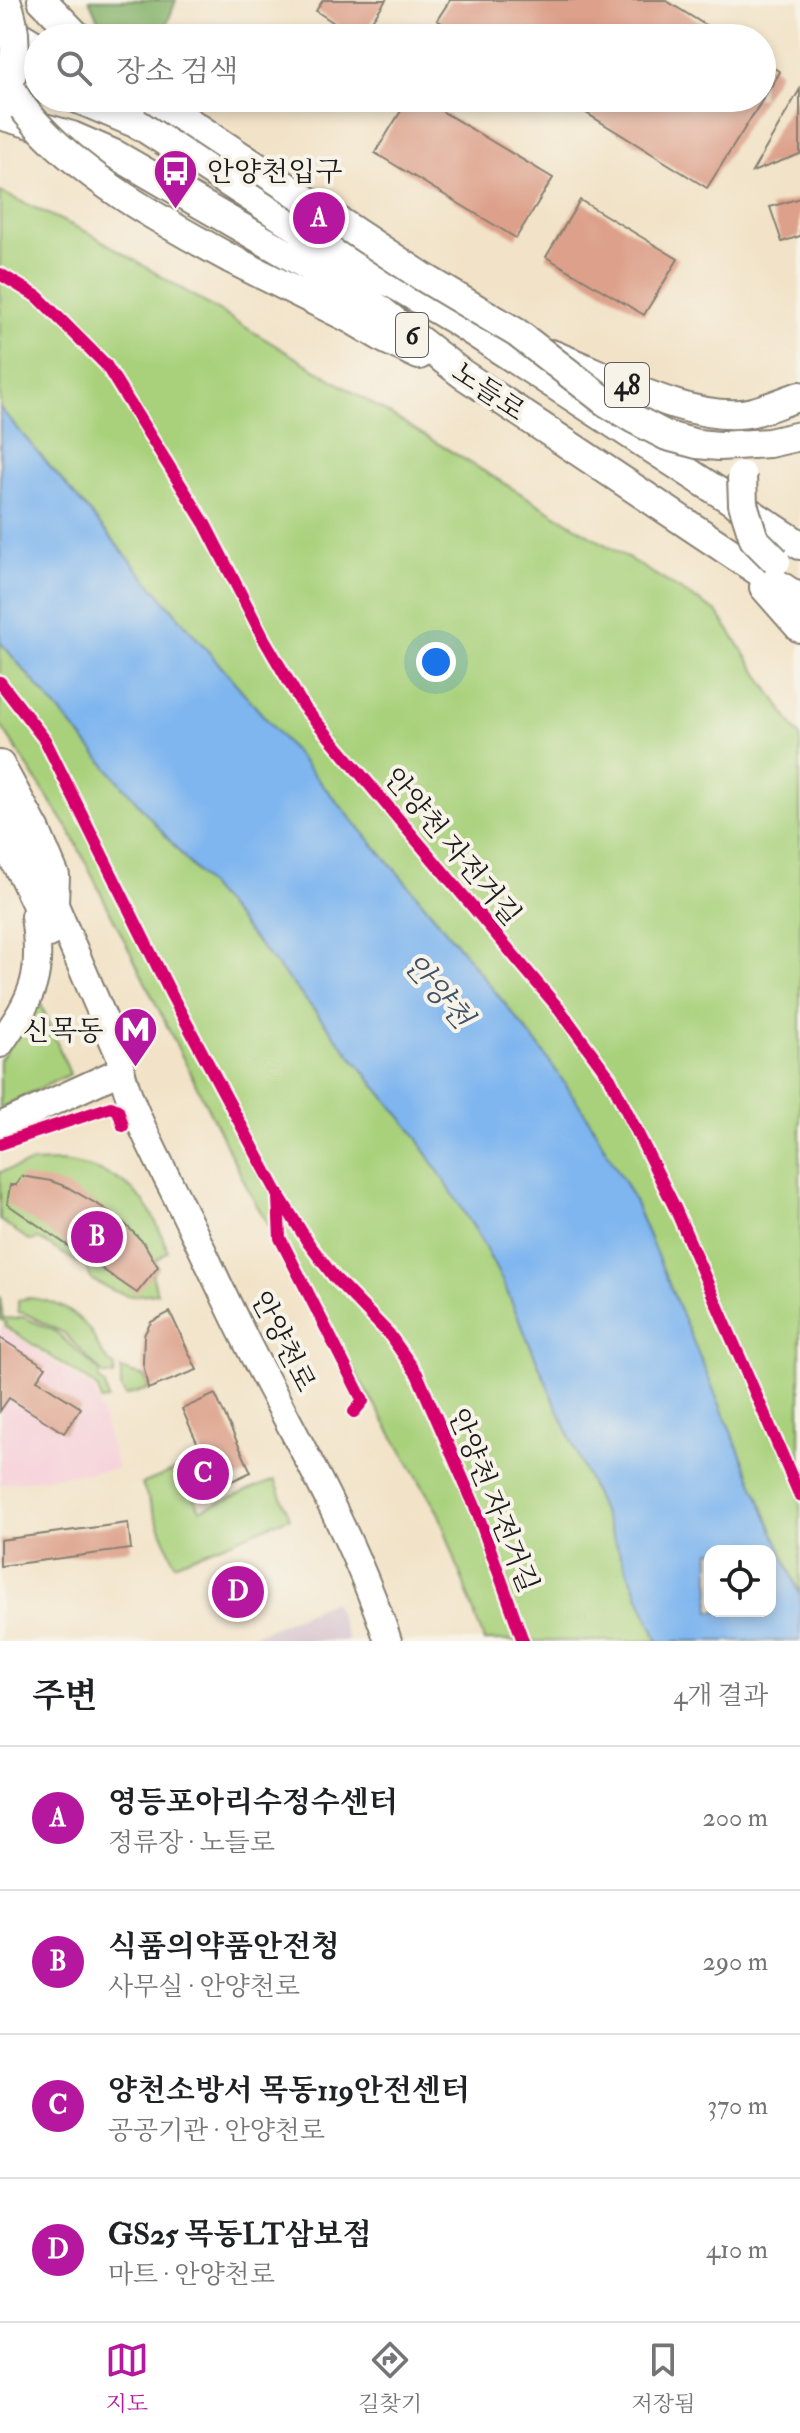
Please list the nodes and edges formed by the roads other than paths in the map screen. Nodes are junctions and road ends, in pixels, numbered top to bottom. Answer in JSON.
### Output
{"nodes":[{"id":1,"x":6,"y":0,"type":"edge"},
{"id":2,"x":42,"y":0,"type":"edge"},
{"id":3,"x":65,"y":24,"type":"edge"},
{"id":4,"x":0,"y":25,"type":"edge"},
{"id":5,"x":24,"y":40,"type":"edge"},
{"id":6,"x":0,"y":74,"type":"edge"},
{"id":7,"x":24,"y":82,"type":"edge"},
{"id":8,"x":0,"y":109,"type":"edge"},
{"id":9,"x":24,"y":109,"type":"edge"},
{"id":10,"x":26,"y":112,"type":"edge"},
{"id":11,"x":146,"y":112,"type":"edge"},
{"id":12,"x":0,"y":115,"type":"edge"},
{"id":13,"x":458,"y":322,"type":"junction"},
{"id":14,"x":461,"y":373,"type":"junction"},
{"id":15,"x":800,"y":396,"type":"edge"},
{"id":16,"x":800,"y":436,"type":"edge"},
{"id":17,"x":800,"y":545,"type":"edge"},
{"id":18,"x":730,"y":551,"type":"junction"},
{"id":19,"x":800,"y":596,"type":"edge"},
{"id":20,"x":800,"y":628,"type":"edge"},
{"id":21,"x":0,"y":765,"type":"edge"},
{"id":22,"x":0,"y":797,"type":"edge"},
{"id":23,"x":0,"y":836,"type":"edge"},
{"id":24,"x":43,"y":900,"type":"junction"},
{"id":25,"x":0,"y":1044,"type":"edge"},
{"id":26,"x":120,"y":1071,"type":"junction"},
{"id":27,"x":0,"y":1126,"type":"edge"},
{"id":28,"x":388,"y":1641,"type":"edge"}],
"edges":[{"from":1,"to":8,"type":"main road","bridge":true},
{"from":2,"to":3,"type":"main road"},
{"from":4,"to":5,"type":"highway"},
{"from":6,"to":7,"type":"main road"},
{"from":6,"to":9,"type":"main road","bridge":true},
{"from":10,"to":14,"type":"main road","bridge":true},
{"from":11,"to":13,"type":"main road","name":"노들로","number":"6"},
{"from":11,"to":16,"type":"main road","bridge":true},
{"from":12,"to":14,"type":"main road","name":"노들로","number":"6"},
{"from":13,"to":15,"type":"main road","number":"48"},
{"from":13,"to":17,"type":"main road","name":"노들로","number":"6"},
{"from":14,"to":18,"type":"main road","name":"노들로","number":"6"},
{"from":15,"to":19,"type":"main road","bridge":true},
{"from":18,"to":19,"type":"main road","name":"노들로","number":"6"},
{"from":18,"to":20,"type":"main road"},
{"from":21,"to":24,"type":"main road"},
{"from":22,"to":24,"type":"main road","name":"안양천로"},
{"from":23,"to":24,"type":"main road","name":"안양천로"},
{"from":24,"to":25,"type":"main road"},
{"from":24,"to":26,"type":"main road","name":"안양천로"},
{"from":26,"to":27,"type":"main road"},
{"from":26,"to":28,"type":"main road","name":"안양천로"}]}
